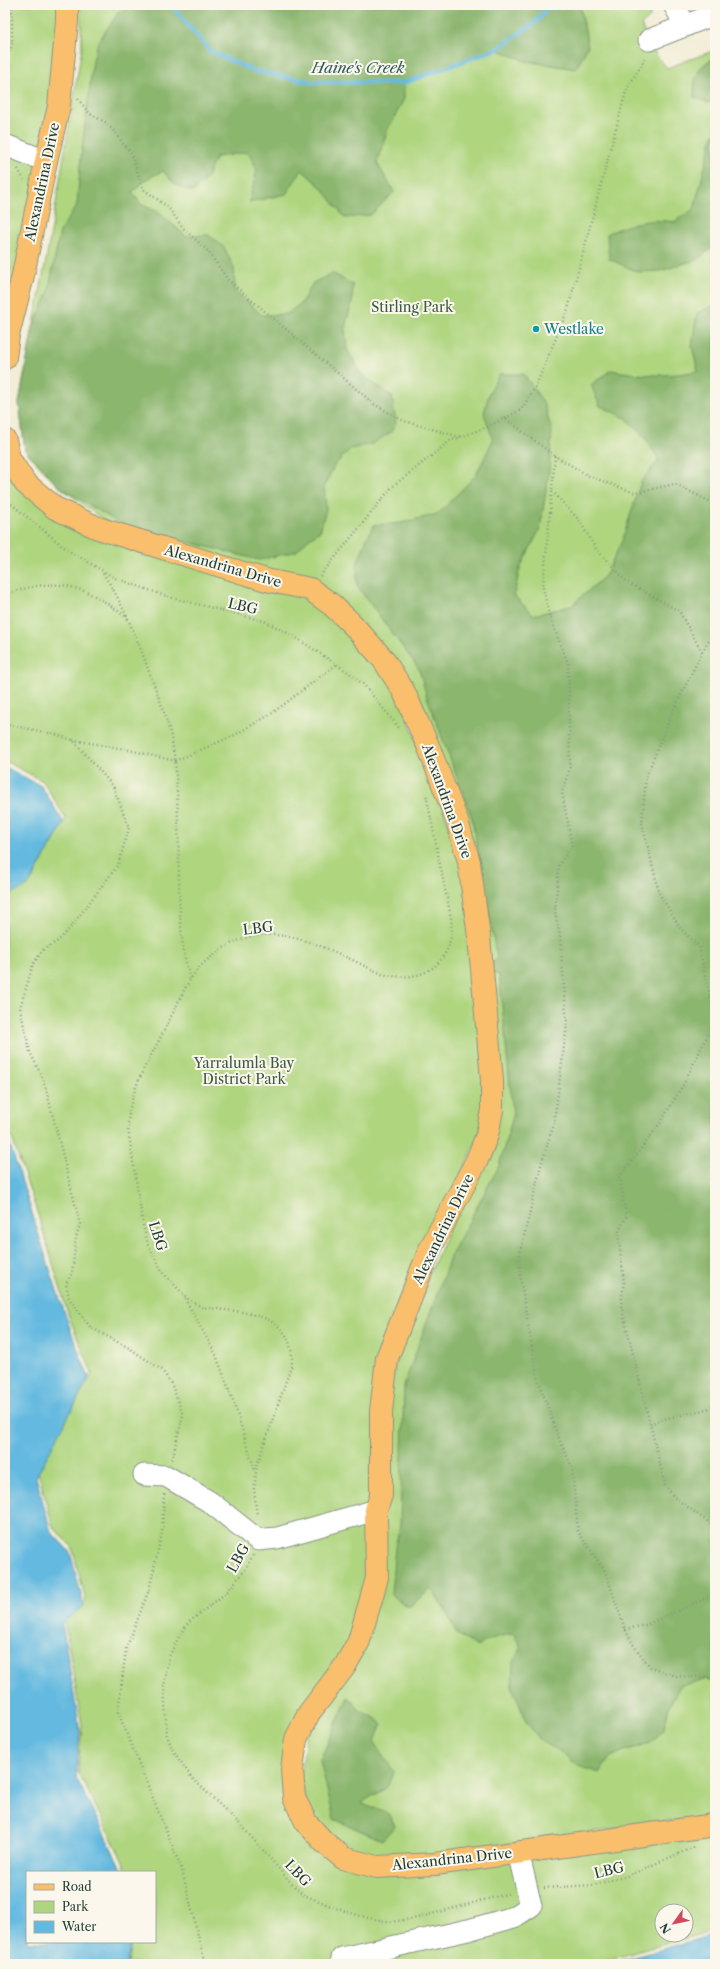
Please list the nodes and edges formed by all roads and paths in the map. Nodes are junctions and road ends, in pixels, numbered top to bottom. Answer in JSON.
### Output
{"nodes":[{"id":1,"x":12,"y":5,"type":"edge"},
{"id":2,"x":67,"y":5,"type":"edge"},
{"id":3,"x":674,"y":5,"type":"edge"},
{"id":4,"x":715,"y":14,"type":"edge"},
{"id":5,"x":686,"y":26,"type":"junction"},
{"id":6,"x":649,"y":40,"type":"joint"},
{"id":7,"x":5,"y":63,"type":"edge"},
{"id":8,"x":62,"y":79,"type":"junction"},
{"id":9,"x":5,"y":145,"type":"edge"},
{"id":10,"x":46,"y":161,"type":"junction"},
{"id":11,"x":5,"y":358,"type":"edge"},
{"id":12,"x":506,"y":418,"type":"junction"},
{"id":13,"x":460,"y":437,"type":"junction"},
{"id":14,"x":5,"y":440,"type":"edge"},
{"id":15,"x":555,"y":456,"type":"junction"},
{"id":16,"x":552,"y":491,"type":"junction"},
{"id":17,"x":5,"y":499,"type":"edge"},
{"id":18,"x":715,"y":504,"type":"edge"},
{"id":19,"x":102,"y":571,"type":"junction"},
{"id":20,"x":310,"y":589,"type":"junction"},
{"id":21,"x":5,"y":594,"type":"edge"},
{"id":22,"x":129,"y":620,"type":"junction"},
{"id":23,"x":715,"y":631,"type":"edge"},
{"id":24,"x":702,"y":652,"type":"junction"},
{"id":25,"x":337,"y":664,"type":"junction"},
{"id":26,"x":5,"y":724,"type":"edge"},
{"id":27,"x":402,"y":732,"type":"dead end"},
{"id":28,"x":73,"y":740,"type":"junction"},
{"id":29,"x":175,"y":761,"type":"junction"},
{"id":30,"x":426,"y":793,"type":"dead end"},
{"id":31,"x":190,"y":979,"type":"junction"},
{"id":32,"x":715,"y":1019,"type":"edge"},
{"id":33,"x":181,"y":1292,"type":"junction"},
{"id":34,"x":715,"y":1406,"type":"edge"},
{"id":35,"x":650,"y":1424,"type":"junction"},
{"id":36,"x":255,"y":1472,"type":"junction"},
{"id":37,"x":144,"y":1476,"type":"dead end"},
{"id":38,"x":166,"y":1476,"type":"junction"},
{"id":39,"x":376,"y":1510,"type":"junction"},
{"id":40,"x":715,"y":1527,"type":"edge"},
{"id":41,"x":258,"y":1540,"type":"junction"},
{"id":42,"x":715,"y":1594,"type":"edge"},
{"id":43,"x":625,"y":1629,"type":"junction"},
{"id":44,"x":715,"y":1678,"type":"edge"},
{"id":45,"x":715,"y":1825,"type":"edge"},
{"id":46,"x":698,"y":1845,"type":"dead end"},
{"id":47,"x":518,"y":1852,"type":"junction"},
{"id":48,"x":527,"y":1889,"type":"junction"},
{"id":49,"x":342,"y":1958,"type":"dead end"},
{"id":50,"x":205,"y":1964,"type":"edge"}],
"edges":[{"from":1,"to":7,"type":"path"},
{"from":2,"to":8,"type":"main road","name":"Alexandrina Drive"},
{"from":3,"to":5,"type":"street"},
{"from":4,"to":5,"type":"street"},
{"from":5,"to":6,"type":"street"},
{"from":6,"to":12,"type":"path"},
{"from":8,"to":10,"type":"main road","name":"Alexandrina Drive"},
{"from":8,"to":13,"type":"path"},
{"from":9,"to":10,"type":"street"},
{"from":10,"to":11,"type":"main road","name":"Alexandrina Drive"},
{"from":12,"to":13,"type":"path"},
{"from":12,"to":15,"type":"path"},
{"from":13,"to":20,"type":"path"},
{"from":14,"to":20,"type":"main road","name":"Alexandrina Drive"},
{"from":15,"to":16,"type":"path"},
{"from":15,"to":18,"type":"path"},
{"from":16,"to":24,"type":"path"},
{"from":16,"to":43,"type":"path"},
{"from":17,"to":19,"type":"path","name":"LBG"},
{"from":19,"to":22,"type":"path"},
{"from":19,"to":25,"type":"path","name":"LBG"},
{"from":20,"to":39,"type":"main road","name":"Alexandrina Drive"},
{"from":21,"to":22,"type":"path"},
{"from":22,"to":29,"type":"path"},
{"from":23,"to":24,"type":"path"},
{"from":24,"to":32,"type":"path"},
{"from":25,"to":27,"type":"path","name":"LBG"},
{"from":25,"to":29,"type":"path"},
{"from":26,"to":28,"type":"path"},
{"from":28,"to":29,"type":"path"},
{"from":28,"to":38,"type":"path"},
{"from":29,"to":31,"type":"path"},
{"from":30,"to":31,"type":"path","name":"LBG"},
{"from":31,"to":33,"type":"path","name":"LBG"},
{"from":32,"to":35,"type":"path"},
{"from":33,"to":36,"type":"path"},
{"from":33,"to":36,"type":"path","name":"LBG"},
{"from":34,"to":35,"type":"path"},
{"from":35,"to":40,"type":"path"},
{"from":36,"to":41,"type":"path","name":"LBG"},
{"from":37,"to":38,"type":"street"},
{"from":38,"to":41,"type":"street"},
{"from":38,"to":50,"type":"path"},
{"from":39,"to":41,"type":"street"},
{"from":39,"to":47,"type":"main road","name":"Alexandrina Drive"},
{"from":41,"to":48,"type":"path","name":"LBG"},
{"from":42,"to":43,"type":"path"},
{"from":43,"to":44,"type":"path"},
{"from":45,"to":47,"type":"main road","name":"Alexandrina Drive"},
{"from":46,"to":48,"type":"path","name":"LBG"},
{"from":47,"to":48,"type":"street"},
{"from":48,"to":49,"type":"street"}]}
